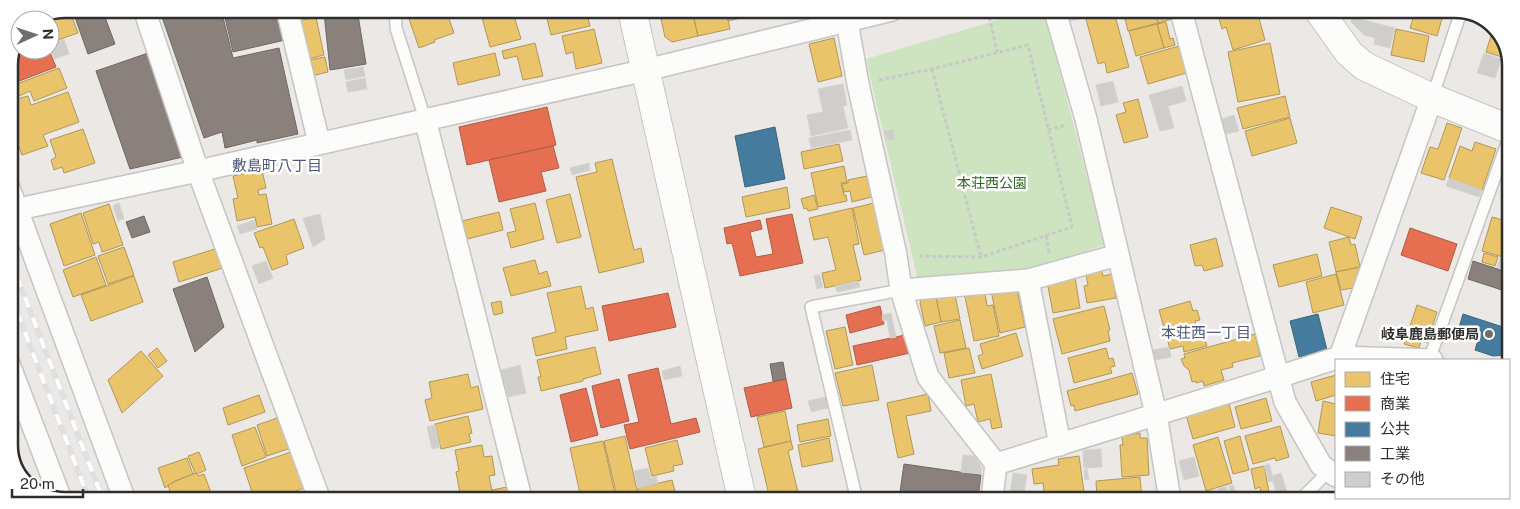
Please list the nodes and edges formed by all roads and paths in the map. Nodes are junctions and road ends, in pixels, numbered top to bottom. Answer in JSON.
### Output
{"nodes":[{"id":1,"x":147,"y":18,"type":"edge"},
{"id":2,"x":289,"y":18,"type":"edge"},
{"id":3,"x":395,"y":18,"type":"edge"},
{"id":4,"x":634,"y":18,"type":"edge"},
{"id":5,"x":839,"y":18,"type":"edge"},
{"id":6,"x":846,"y":18,"type":"edge"},
{"id":7,"x":990,"y":18,"type":"edge"},
{"id":8,"x":1057,"y":18,"type":"edge"},
{"id":9,"x":1183,"y":18,"type":"edge"},
{"id":10,"x":1324,"y":18,"type":"edge"},
{"id":11,"x":1459,"y":18,"type":"edge"},
{"id":12,"x":997,"y":52,"type":"junction"},
{"id":13,"x":932,"y":69,"type":"junction"},
{"id":14,"x":646,"y":70,"type":"junction"},
{"id":15,"x":858,"y":84,"type":"junction"},
{"id":16,"x":1432,"y":98,"type":"junction"},
{"id":17,"x":425,"y":119,"type":"junction"},
{"id":18,"x":1502,"y":127,"type":"edge"},
{"id":19,"x":319,"y":143,"type":"junction"},
{"id":20,"x":1502,"y":156,"type":"edge"},
{"id":21,"x":198,"y":171,"type":"junction"},
{"id":22,"x":18,"y":209,"type":"edge"},
{"id":23,"x":18,"y":223,"type":"edge"},
{"id":24,"x":1118,"y":254,"type":"junction"},
{"id":25,"x":896,"y":255,"type":"junction"},
{"id":26,"x":981,"y":257,"type":"junction"},
{"id":27,"x":1028,"y":280,"type":"junction"},
{"id":28,"x":902,"y":290,"type":"junction"},
{"id":29,"x":1340,"y":357,"type":"junction"},
{"id":30,"x":1400,"y":359,"type":"edge"},
{"id":31,"x":1430,"y":359,"type":"edge"},
{"id":32,"x":1278,"y":377,"type":"junction"},
{"id":33,"x":18,"y":387,"type":"edge"},
{"id":34,"x":1156,"y":414,"type":"junction"},
{"id":35,"x":1060,"y":445,"type":"junction"},
{"id":36,"x":996,"y":464,"type":"junction"},
{"id":37,"x":1332,"y":473,"type":"edge"},
{"id":38,"x":58,"y":491,"type":"edge"},
{"id":39,"x":122,"y":492,"type":"edge"},
{"id":40,"x":317,"y":492,"type":"edge"},
{"id":41,"x":519,"y":492,"type":"edge"},
{"id":42,"x":740,"y":492,"type":"edge"},
{"id":43,"x":855,"y":492,"type":"edge"},
{"id":44,"x":993,"y":492,"type":"edge"},
{"id":45,"x":1169,"y":492,"type":"edge"},
{"id":46,"x":1309,"y":492,"type":"edge"}],
"edges":[{"from":1,"to":21,"type":"street"},
{"from":2,"to":19,"type":"street"},
{"from":3,"to":17,"type":"lane"},
{"from":4,"to":14,"type":"street"},
{"from":5,"to":14,"type":"street"},
{"from":6,"to":15,"type":"street"},
{"from":7,"to":12,"type":"path"},
{"from":8,"to":24,"type":"street"},
{"from":9,"to":32,"type":"street"},
{"from":10,"to":16,"type":"street"},
{"from":11,"to":16,"type":"lane"},
{"from":12,"to":13,"type":"path"},
{"from":12,"to":26,"type":"path"},
{"from":13,"to":15,"type":"path"},
{"from":13,"to":26,"type":"path"},
{"from":14,"to":17,"type":"street"},
{"from":14,"to":42,"type":"street"},
{"from":15,"to":25,"type":"street"},
{"from":16,"to":18,"type":"street"},
{"from":16,"to":29,"type":"street"},
{"from":17,"to":19,"type":"street"},
{"from":17,"to":41,"type":"street"},
{"from":19,"to":21,"type":"street"},
{"from":20,"to":31,"type":"lane"},
{"from":21,"to":22,"type":"street"},
{"from":21,"to":40,"type":"street"},
{"from":23,"to":39,"type":"street"},
{"from":24,"to":27,"type":"street"},
{"from":24,"to":34,"type":"street"},
{"from":25,"to":26,"type":"path"},
{"from":25,"to":28,"type":"street"},
{"from":27,"to":28,"type":"street"},
{"from":27,"to":35,"type":"street"},
{"from":28,"to":36,"type":"street"},
{"from":28,"to":43,"type":"lane"},
{"from":29,"to":30,"type":"street"},
{"from":29,"to":32,"type":"street"},
{"from":32,"to":34,"type":"street"},
{"from":32,"to":37,"type":"street"},
{"from":33,"to":38,"type":"street"},
{"from":34,"to":35,"type":"street"},
{"from":34,"to":45,"type":"street"},
{"from":35,"to":36,"type":"street"},
{"from":36,"to":44,"type":"street"},
{"from":37,"to":46,"type":"lane"}]}
